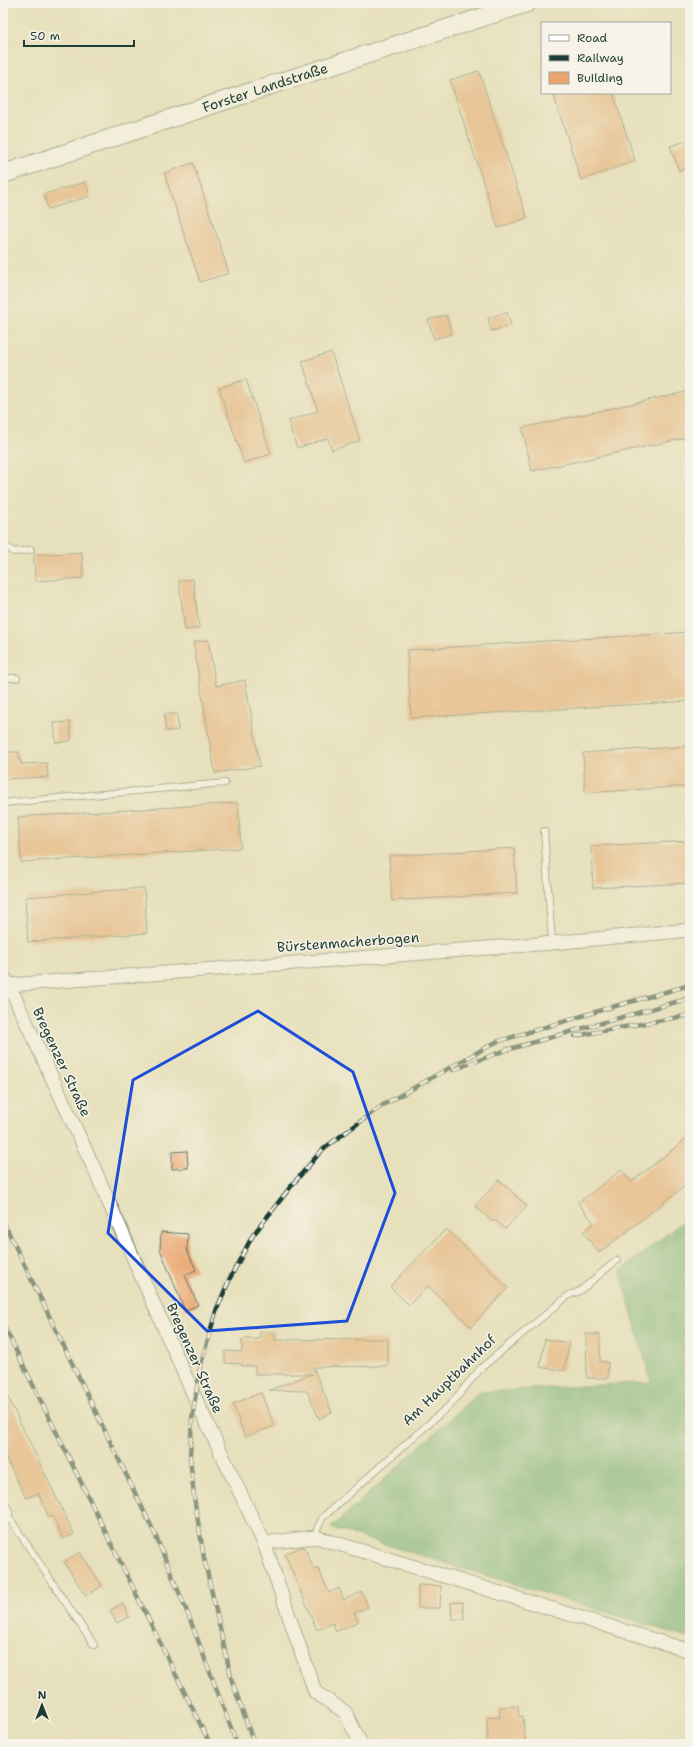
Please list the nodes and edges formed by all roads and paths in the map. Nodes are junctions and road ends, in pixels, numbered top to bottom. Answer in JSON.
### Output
{"nodes":[{"id":1,"x":527,"y":3,"type":"edge"},
{"id":2,"x":3,"y":174,"type":"edge"},
{"id":3,"x":3,"y":544,"type":"edge"},
{"id":4,"x":31,"y":550,"type":"dead end"},
{"id":5,"x":3,"y":678,"type":"edge"},
{"id":6,"x":17,"y":678,"type":"dead end"},
{"id":7,"x":225,"y":783,"type":"dead end"},
{"id":8,"x":3,"y":803,"type":"edge"},
{"id":9,"x":544,"y":831,"type":"dead end"},
{"id":10,"x":690,"y":930,"type":"edge"},
{"id":11,"x":552,"y":942,"type":"junction"},
{"id":12,"x":6,"y":981,"type":"edge"},
{"id":13,"x":617,"y":1260,"type":"dead end"},
{"id":14,"x":4,"y":1512,"type":"edge"},
{"id":15,"x":316,"y":1537,"type":"junction"},
{"id":16,"x":264,"y":1543,"type":"junction"},
{"id":17,"x":94,"y":1645,"type":"dead end"},
{"id":18,"x":690,"y":1652,"type":"edge"},
{"id":19,"x":361,"y":1744,"type":"edge"}],
"edges":[{"from":1,"to":2,"type":"main road","name":"Forster Landstraße"},
{"from":3,"to":4,"type":"lane"},
{"from":5,"to":6,"type":"lane"},
{"from":7,"to":8,"type":"lane"},
{"from":9,"to":11,"type":"lane"},
{"from":10,"to":11,"type":"street","name":"Bürstenmacherbogen"},
{"from":11,"to":12,"type":"street","name":"Bürstenmacherbogen"},
{"from":12,"to":16,"type":"street","name":"Bregenzer Straße"},
{"from":13,"to":15,"type":"lane","name":"Am Hauptbahnhof"},
{"from":14,"to":17,"type":"lane"},
{"from":15,"to":16,"type":"street"},
{"from":15,"to":18,"type":"street"},
{"from":16,"to":19,"type":"street","name":"Bregenzer Straße"}]}
